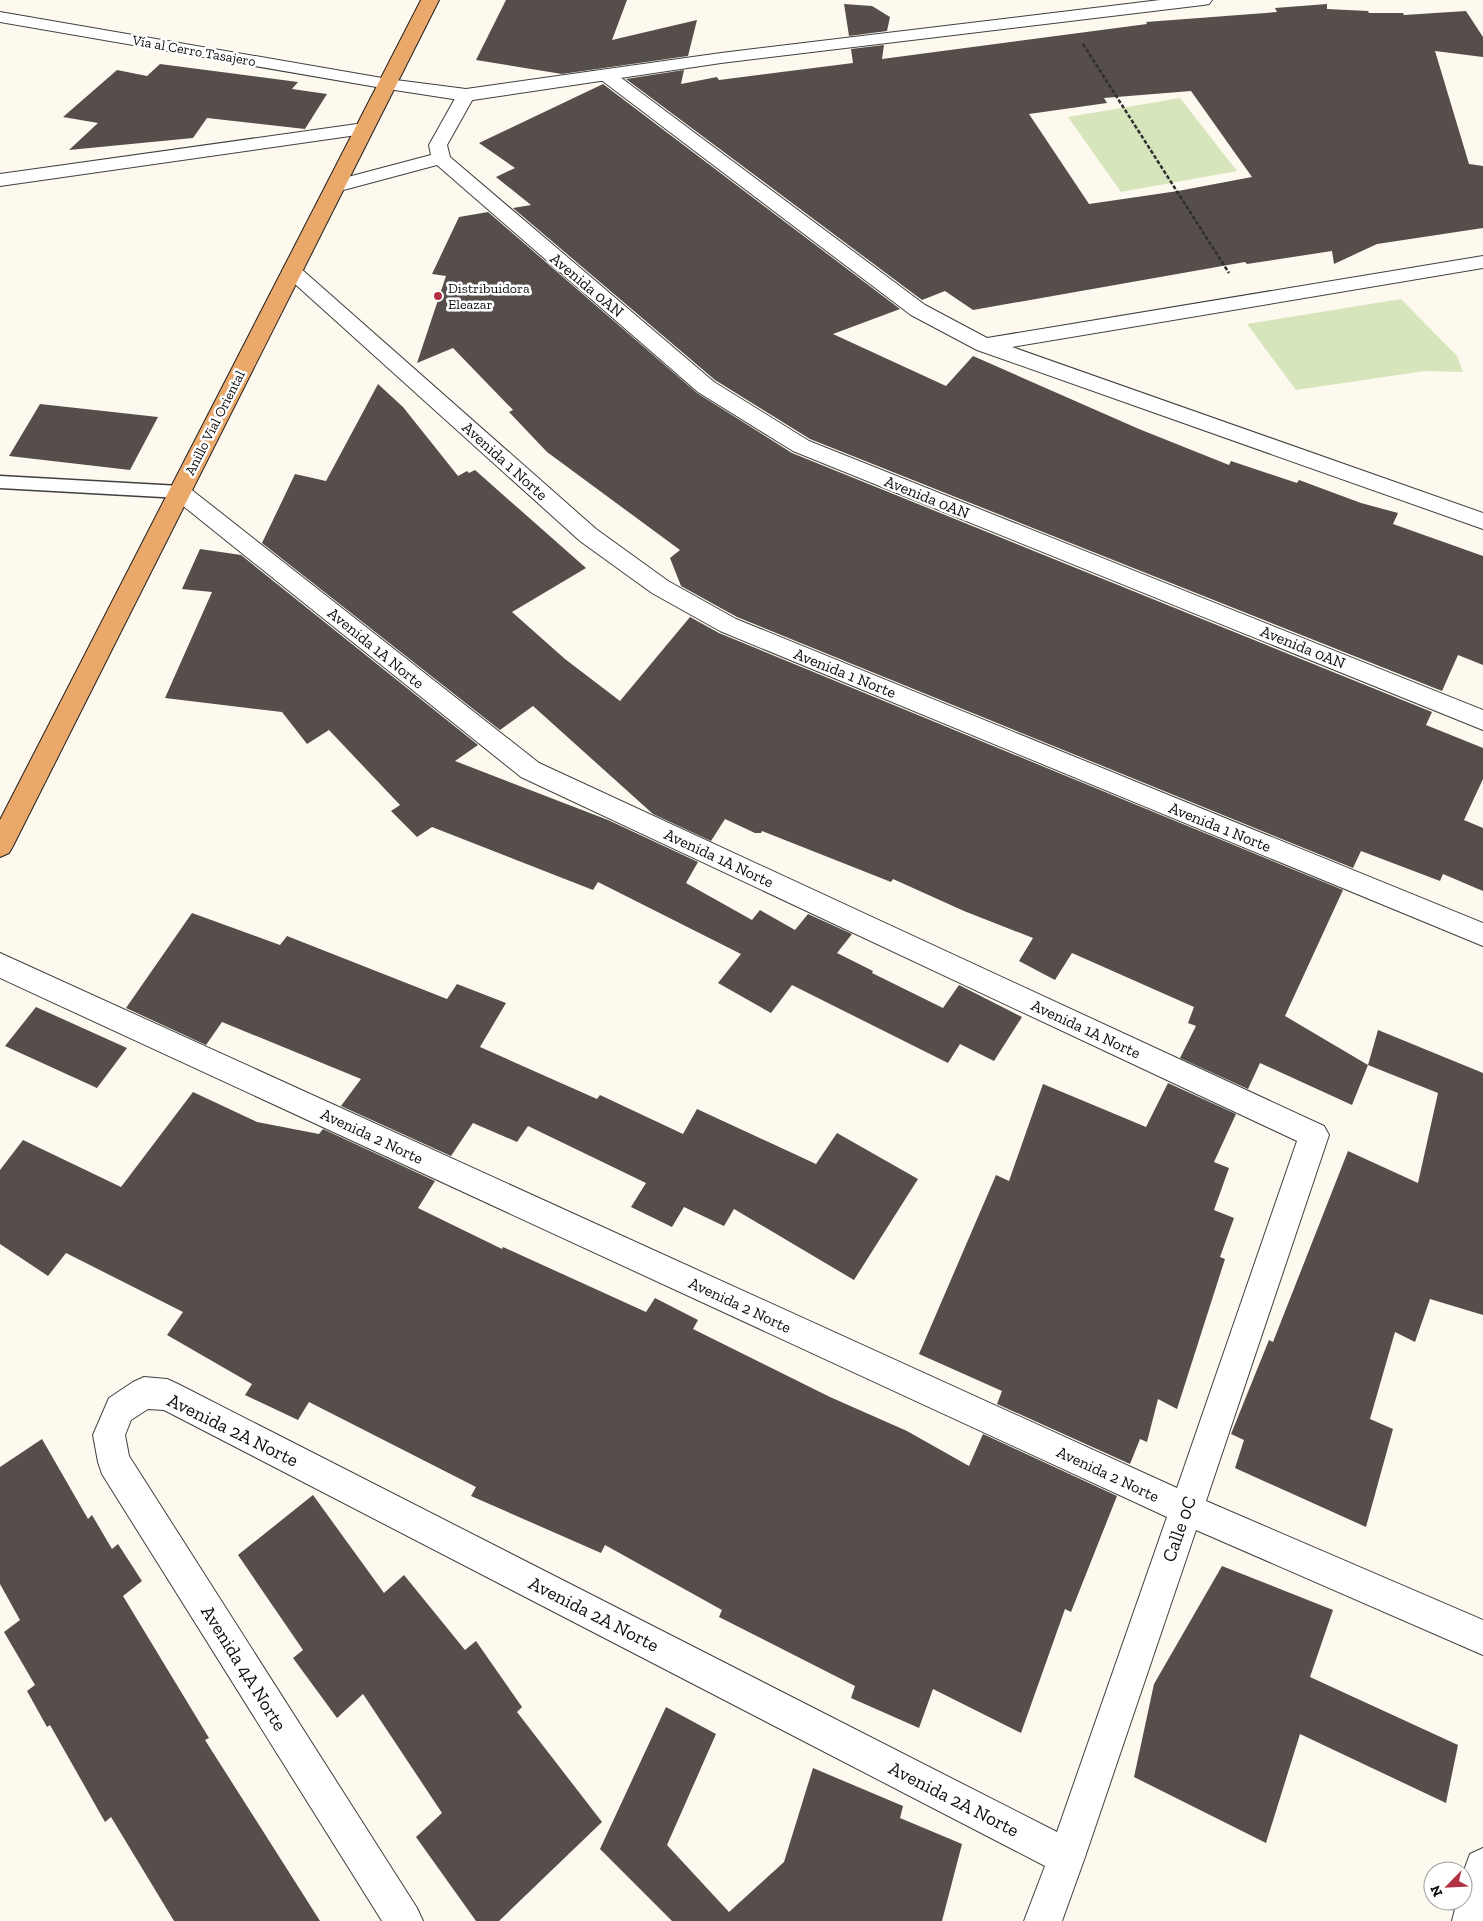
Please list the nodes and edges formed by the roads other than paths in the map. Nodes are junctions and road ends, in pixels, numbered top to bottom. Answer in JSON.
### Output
{"nodes":[{"id":1,"x":430,"y":0,"type":"edge"},
{"id":2,"x":1203,"y":0,"type":"edge"},
{"id":3,"x":0,"y":17,"type":"edge"},
{"id":4,"x":606,"y":75,"type":"junction"},
{"id":5,"x":388,"y":84,"type":"junction"},
{"id":6,"x":466,"y":95,"type":"junction"},
{"id":7,"x":364,"y":129,"type":"junction"},
{"id":8,"x":441,"y":158,"type":"junction"},
{"id":9,"x":0,"y":180,"type":"edge"},
{"id":10,"x":336,"y":186,"type":"junction"},
{"id":11,"x":1483,"y":262,"type":"edge"},
{"id":12,"x":292,"y":271,"type":"junction"},
{"id":13,"x":984,"y":345,"type":"junction"},
{"id":14,"x":0,"y":482,"type":"edge"},
{"id":15,"x":180,"y":492,"type":"junction"},
{"id":16,"x":1483,"y":521,"type":"edge"},
{"id":17,"x":1483,"y":720,"type":"edge"},
{"id":18,"x":0,"y":846,"type":"edge"},
{"id":19,"x":1483,"y":935,"type":"edge"},
{"id":20,"x":0,"y":965,"type":"edge"},
{"id":21,"x":1314,"y":1135,"type":"joint"},
{"id":22,"x":120,"y":1409,"type":"joint"},
{"id":23,"x":1186,"y":1510,"type":"junction"},
{"id":24,"x":1483,"y":1638,"type":"edge"},
{"id":25,"x":1066,"y":1857,"type":"junction"},
{"id":26,"x":1483,"y":1867,"type":"edge"},
{"id":27,"x":404,"y":1921,"type":"edge"},
{"id":28,"x":1043,"y":1921,"type":"edge"},
{"id":29,"x":1471,"y":1921,"type":"edge"}],
"edges":[{"from":1,"to":5,"type":"highway","name":"Anillo Vial Oriental"},
{"from":2,"to":4,"type":"street","name":"Vía al Cerro Tasajero"},
{"from":3,"to":5,"type":"street","name":"Vía al Cerro Tasajero"},
{"from":4,"to":6,"type":"street","name":"Vía al Cerro Tasajero"},
{"from":4,"to":13,"type":"street"},
{"from":5,"to":6,"type":"street","name":"Vía al Cerro Tasajero"},
{"from":5,"to":7,"type":"highway","name":"Anillo Vial Oriental"},
{"from":6,"to":8,"type":"street"},
{"from":7,"to":9,"type":"street"},
{"from":7,"to":10,"type":"highway","name":"Anillo Vial Oriental"},
{"from":8,"to":10,"type":"street"},
{"from":8,"to":17,"type":"street","name":"Avenida 0AN"},
{"from":10,"to":12,"type":"highway","name":"Anillo Vial Oriental"},
{"from":11,"to":13,"type":"street"},
{"from":12,"to":15,"type":"highway","name":"Anillo Vial Oriental"},
{"from":12,"to":19,"type":"street","name":"Avenida 1 Norte"},
{"from":13,"to":16,"type":"street"},
{"from":14,"to":15,"type":"lane"},
{"from":15,"to":18,"type":"highway","name":"Anillo Vial Oriental"},
{"from":15,"to":21,"type":"street","name":"Avenida 1A Norte"},
{"from":20,"to":23,"type":"street","name":"Avenida 2 Norte"},
{"from":21,"to":23,"type":"street","name":"Calle 0C"},
{"from":22,"to":25,"type":"street","name":"Avenida 2A Norte"},
{"from":22,"to":27,"type":"street","name":"Avenida 4A Norte"},
{"from":23,"to":24,"type":"street","name":"Avenida 2 Norte"},
{"from":23,"to":25,"type":"street","name":"Calle 0C"},
{"from":25,"to":28,"type":"street","name":"Calle 0C"},
{"from":26,"to":29,"type":"street"}]}
